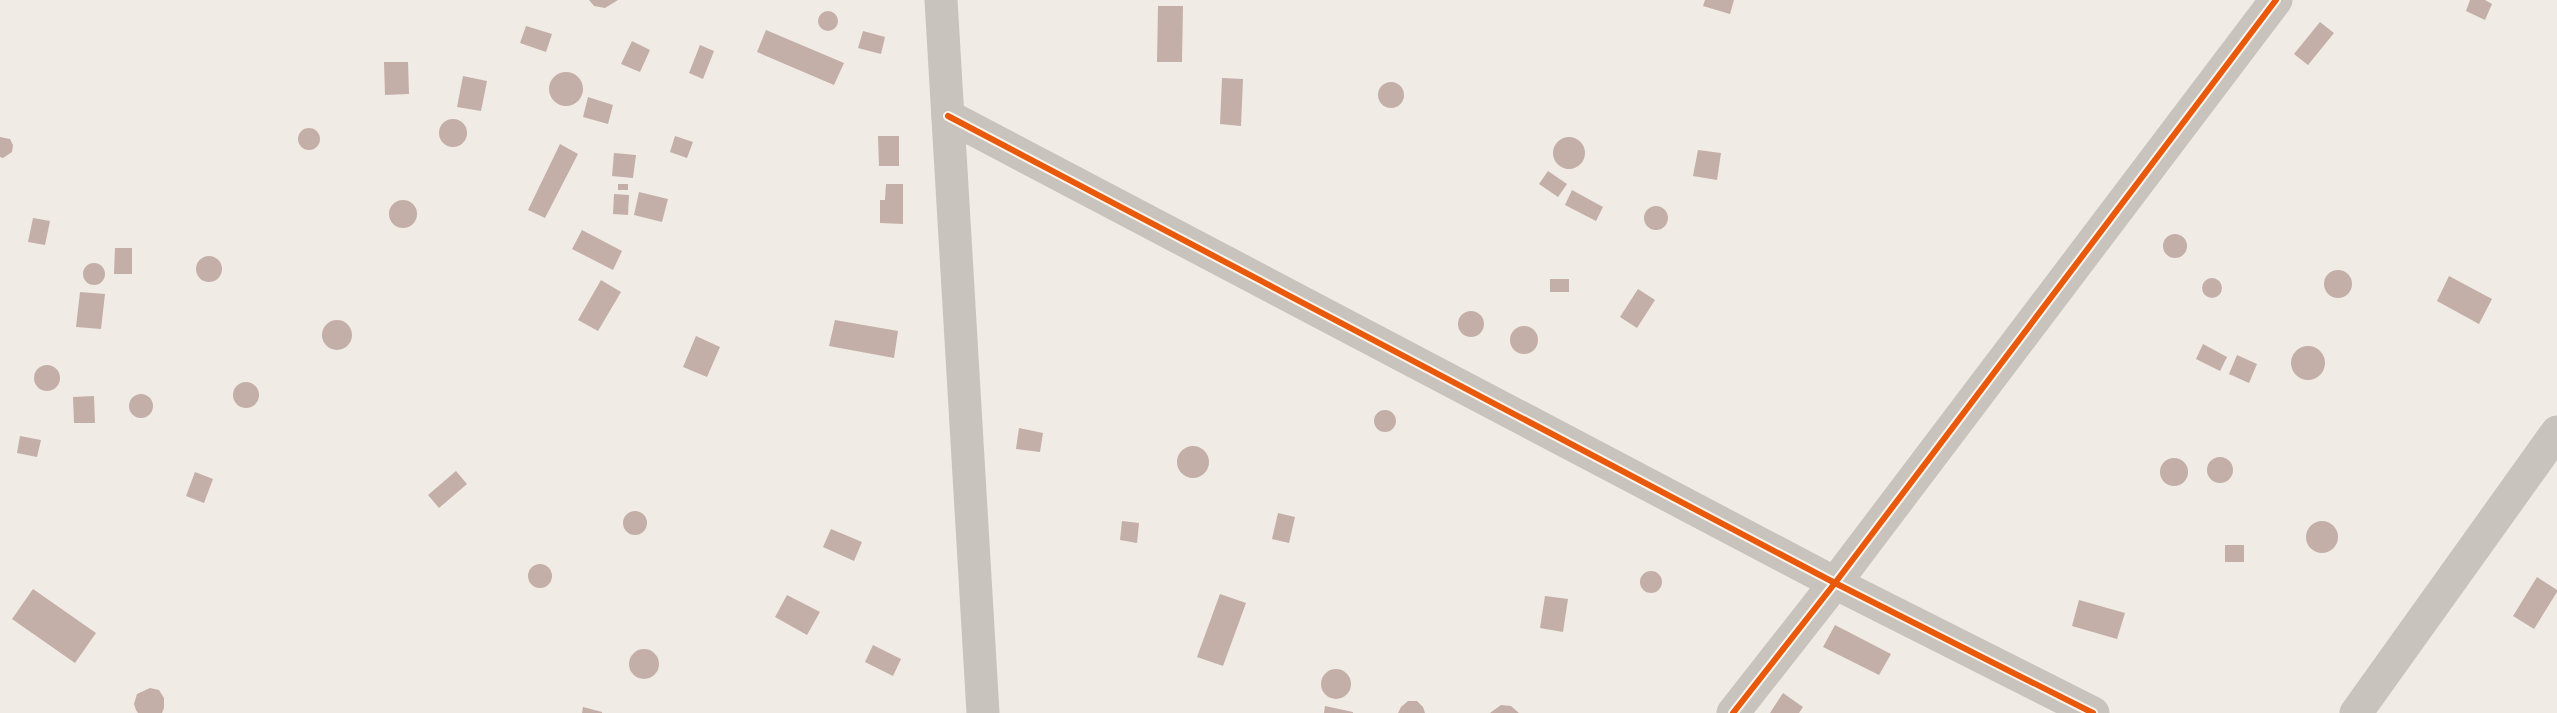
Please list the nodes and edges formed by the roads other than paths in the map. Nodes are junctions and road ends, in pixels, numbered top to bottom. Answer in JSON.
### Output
{"nodes":[{"id":1,"x":941,"y":0,"type":"edge"},
{"id":2,"x":2276,"y":0,"type":"edge"},
{"id":3,"x":948,"y":116,"type":"junction"},
{"id":4,"x":2557,"y":432,"type":"edge"},
{"id":5,"x":1835,"y":583,"type":"junction"},
{"id":6,"x":983,"y":713,"type":"edge"},
{"id":7,"x":1732,"y":713,"type":"edge"},
{"id":8,"x":2093,"y":713,"type":"edge"},
{"id":9,"x":2356,"y":713,"type":"edge"}],
"edges":[{"from":1,"to":3,"type":"street"},
{"from":2,"to":5,"type":"street"},
{"from":3,"to":5,"type":"street"},
{"from":3,"to":6,"type":"street"},
{"from":4,"to":9,"type":"street"},
{"from":5,"to":7,"type":"street"},
{"from":5,"to":8,"type":"street"}]}
